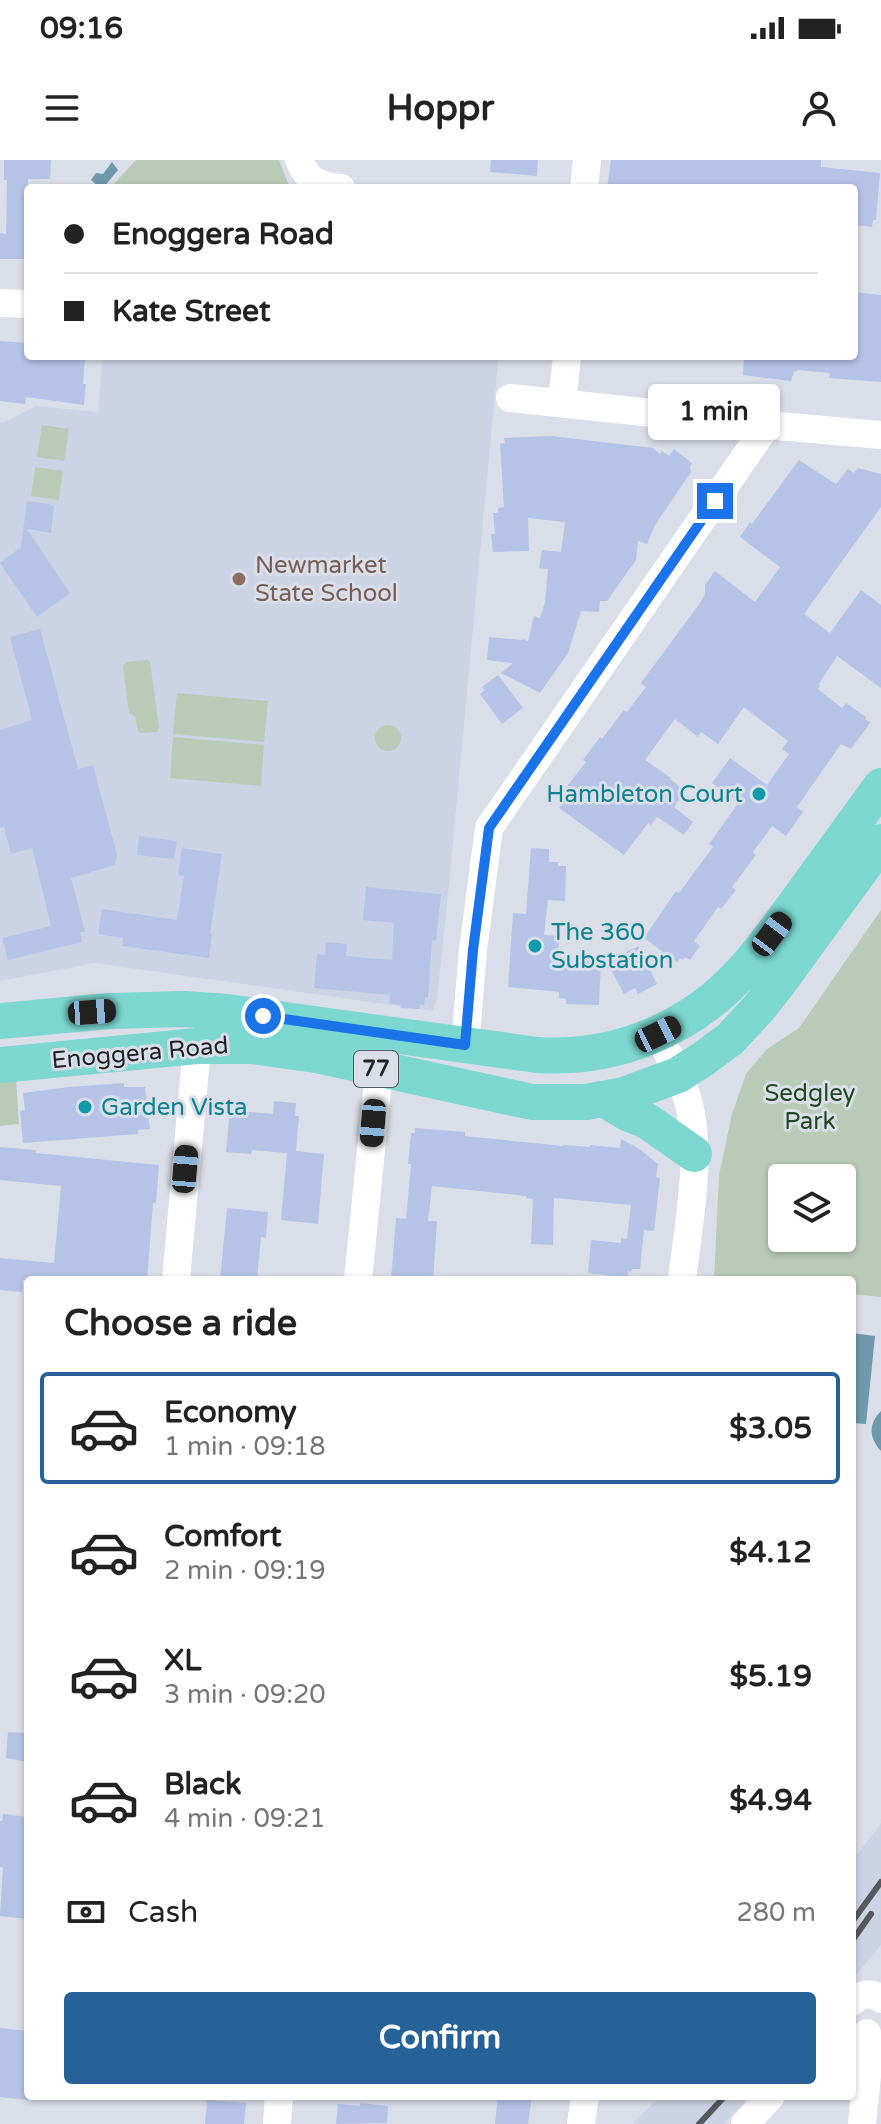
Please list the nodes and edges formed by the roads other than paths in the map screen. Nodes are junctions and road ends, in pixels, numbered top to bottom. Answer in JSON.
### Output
{"nodes":[{"id":1,"x":299,"y":160,"type":"edge"},
{"id":2,"x":587,"y":160,"type":"edge"},
{"id":3,"x":318,"y":184,"type":"edge"},
{"id":4,"x":584,"y":184,"type":"edge"},
{"id":5,"x":0,"y":303,"type":"edge"},
{"id":6,"x":24,"y":304,"type":"edge"},
{"id":7,"x":567,"y":360,"type":"edge"},
{"id":8,"x":510,"y":398,"type":"dead end"},
{"id":9,"x":562,"y":403,"type":"junction"},
{"id":10,"x":767,"y":425,"type":"junction"},
{"id":11,"x":881,"y":435,"type":"edge"},
{"id":12,"x":881,"y":786,"type":"edge"},
{"id":13,"x":881,"y":842,"type":"edge"},
{"id":14,"x":0,"y":1021,"type":"edge"},
{"id":15,"x":658,"y":1034,"type":"junction"},
{"id":16,"x":465,"y":1045,"type":"junction"},
{"id":17,"x":197,"y":1046,"type":"junction"},
{"id":18,"x":0,"y":1065,"type":"edge"},
{"id":19,"x":379,"y":1070,"type":"junction"},
{"id":20,"x":678,"y":1075,"type":"junction"},
{"id":21,"x":604,"y":1099,"type":"junction"},
{"id":22,"x":694,"y":1154,"type":"junction"},
{"id":23,"x":176,"y":1276,"type":"edge"},
{"id":24,"x":358,"y":1276,"type":"edge"},
{"id":25,"x":682,"y":1276,"type":"edge"},
{"id":26,"x":867,"y":2029,"type":"edge"},
{"id":27,"x":279,"y":2100,"type":"edge"},
{"id":28,"x":584,"y":2100,"type":"edge"},
{"id":29,"x":767,"y":2100,"type":"edge"},
{"id":30,"x":277,"y":2124,"type":"edge"},
{"id":31,"x":581,"y":2124,"type":"edge"},
{"id":32,"x":745,"y":2124,"type":"edge"},
{"id":33,"x":862,"y":2124,"type":"edge"}],
"edges":[{"from":1,"to":3,"type":"street"},
{"from":2,"to":4,"type":"street"},
{"from":5,"to":6,"type":"street"},
{"from":7,"to":9,"type":"street"},
{"from":8,"to":9,"type":"street"},
{"from":9,"to":10,"type":"street"},
{"from":10,"to":11,"type":"street"},
{"from":10,"to":16,"type":"street"},
{"from":12,"to":15,"type":"main road","name":"Enoggera Road","number":"77"},
{"from":13,"to":20,"type":"main road","name":"Enoggera Road","number":"77"},
{"from":14,"to":16,"type":"main road","name":"Enoggera Road","number":"77"},
{"from":15,"to":16,"type":"main road","name":"Enoggera Road","number":"77"},
{"from":15,"to":20,"type":"street"},
{"from":17,"to":18,"type":"main road","name":"Enoggera Road","number":"77"},
{"from":17,"to":19,"type":"main road","name":"Enoggera Road","number":"77"},
{"from":17,"to":23,"type":"street"},
{"from":19,"to":21,"type":"main road","name":"Enoggera Road","number":"77"},
{"from":19,"to":24,"type":"street"},
{"from":20,"to":21,"type":"main road","name":"Enoggera Road","number":"77"},
{"from":20,"to":22,"type":"street"},
{"from":21,"to":22,"type":"main road"},
{"from":22,"to":25,"type":"street"},
{"from":26,"to":33,"type":"street"},
{"from":27,"to":30,"type":"street"},
{"from":28,"to":31,"type":"street"},
{"from":29,"to":32,"type":"street"}]}
